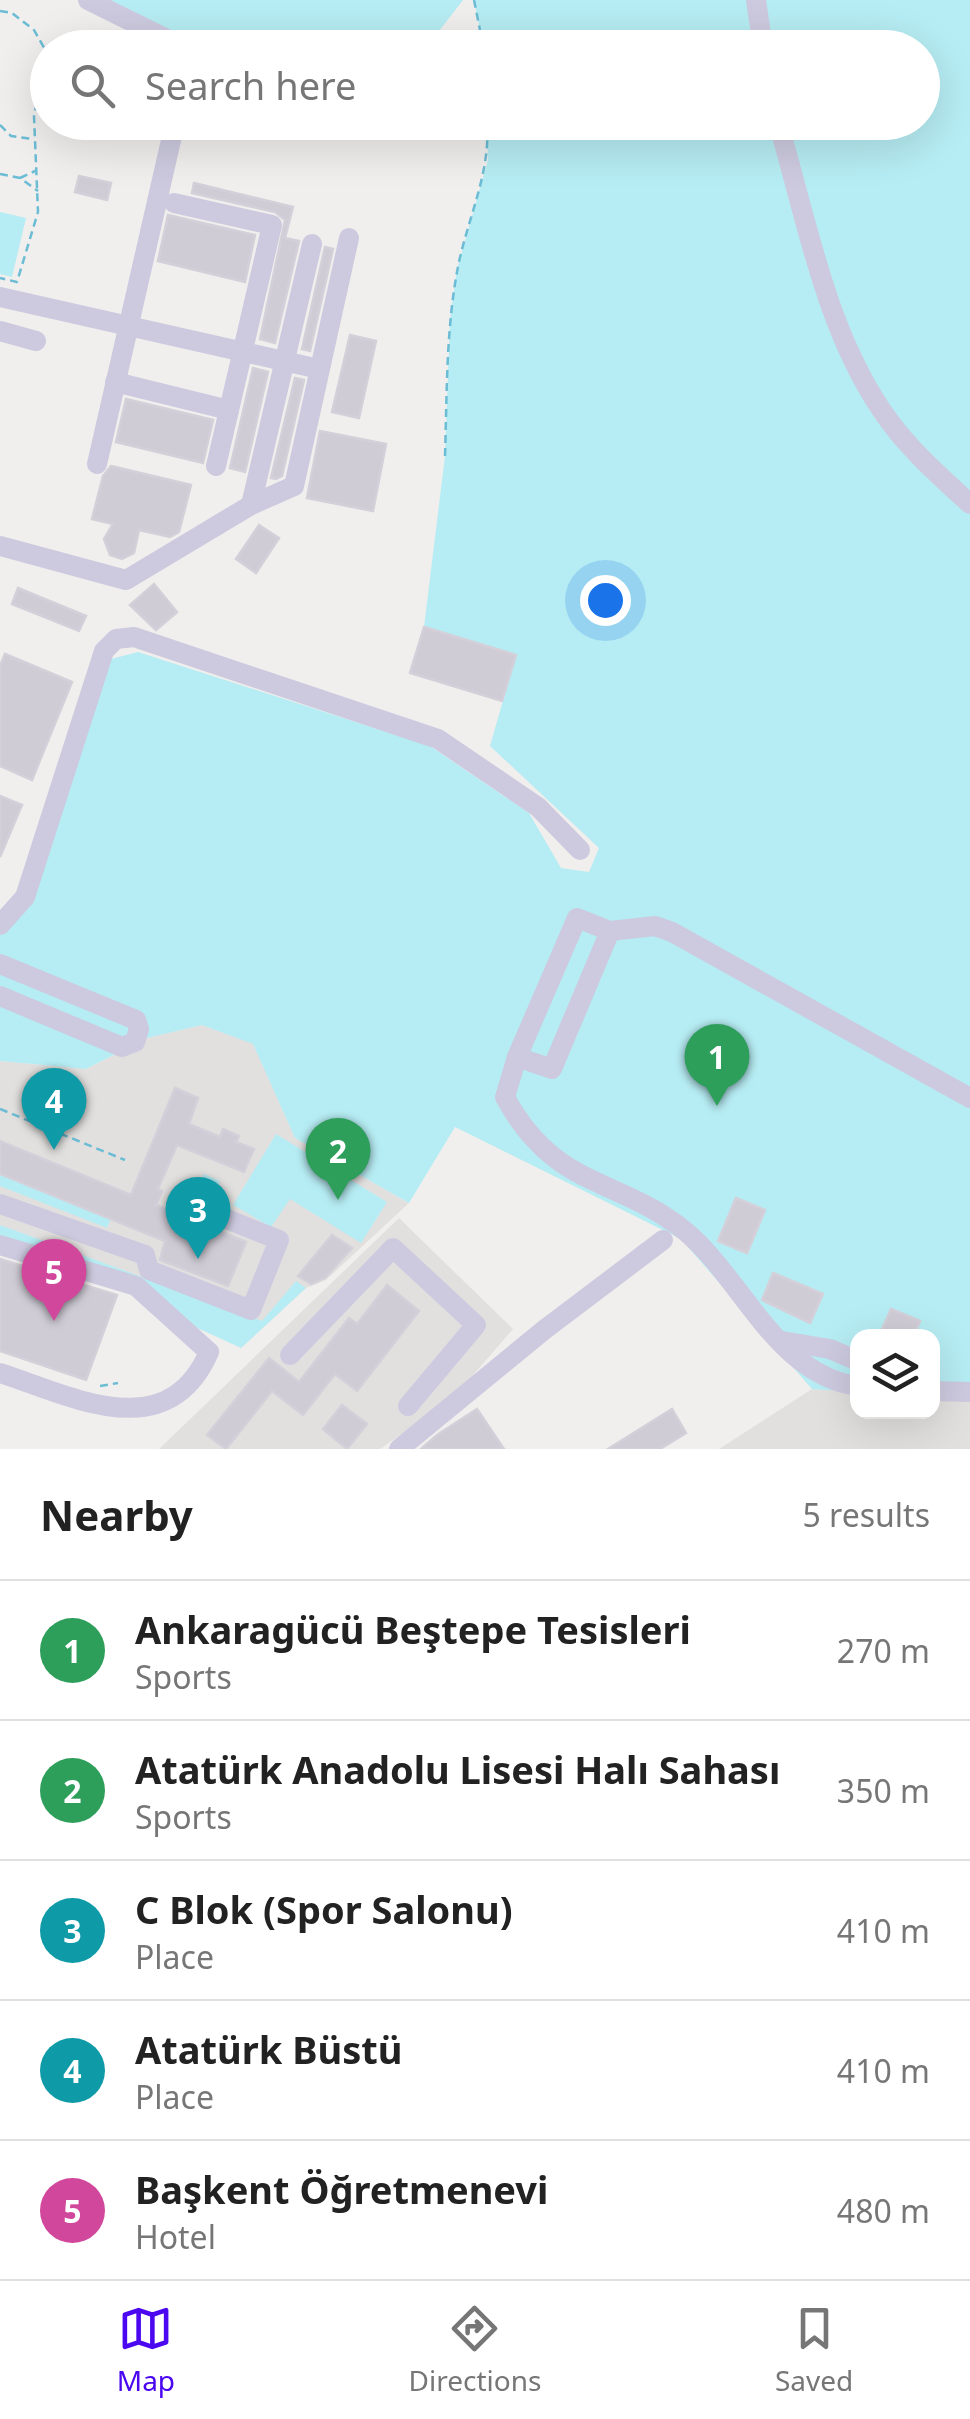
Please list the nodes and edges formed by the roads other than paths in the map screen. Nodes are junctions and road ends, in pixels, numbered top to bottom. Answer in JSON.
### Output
{"nodes":[{"id":1,"x":88,"y":0,"type":"edge"},
{"id":2,"x":756,"y":0,"type":"edge"},
{"id":3,"x":149,"y":30,"type":"edge"},
{"id":4,"x":760,"y":30,"type":"edge"},
{"id":5,"x":171,"y":140,"type":"edge"},
{"id":6,"x":783,"y":140,"type":"edge"},
{"id":7,"x":174,"y":203,"type":"dead end"},
{"id":8,"x":349,"y":238,"type":"dead end"},
{"id":9,"x":312,"y":244,"type":"dead end"},
{"id":10,"x":0,"y":296,"type":"edge"},
{"id":11,"x":128,"y":327,"type":"junction"},
{"id":12,"x":0,"y":331,"type":"edge"},
{"id":13,"x":36,"y":342,"type":"dead end"},
{"id":14,"x":242,"y":352,"type":"junction"},
{"id":15,"x":285,"y":362,"type":"junction"},
{"id":16,"x":319,"y":370,"type":"junction"},
{"id":17,"x":115,"y":382,"type":"junction"},
{"id":18,"x":229,"y":410,"type":"junction"},
{"id":19,"x":97,"y":464,"type":"dead end"},
{"id":20,"x":216,"y":466,"type":"dead end"},
{"id":21,"x":970,"y":504,"type":"edge"},
{"id":22,"x":251,"y":505,"type":"junction"},
{"id":23,"x":0,"y":546,"type":"edge"},
{"id":24,"x":580,"y":850,"type":"dead end"},
{"id":25,"x":0,"y":925,"type":"edge"},
{"id":26,"x":610,"y":931,"type":"junction"},
{"id":27,"x":0,"y":964,"type":"edge"},
{"id":28,"x":0,"y":996,"type":"edge"},
{"id":29,"x":517,"y":1057,"type":"junction"},
{"id":30,"x":970,"y":1098,"type":"edge"},
{"id":31,"x":0,"y":1204,"type":"edge"},
{"id":32,"x":219,"y":1216,"type":"dead end"},
{"id":33,"x":663,"y":1240,"type":"dead end"},
{"id":34,"x":0,"y":1245,"type":"edge"},
{"id":35,"x":780,"y":1340,"type":"junction"},
{"id":36,"x":290,"y":1356,"type":"dead end"},
{"id":37,"x":850,"y":1358,"type":"edge"},
{"id":38,"x":0,"y":1373,"type":"edge"},
{"id":39,"x":436,"y":1373,"type":"junction"},
{"id":40,"x":850,"y":1384,"type":"edge"},
{"id":41,"x":940,"y":1391,"type":"edge"},
{"id":42,"x":970,"y":1392,"type":"edge"},
{"id":43,"x":462,"y":1398,"type":"junction"},
{"id":44,"x":408,"y":1406,"type":"dead end"},
{"id":45,"x":398,"y":1449,"type":"edge"}],
"edges":[{"from":1,"to":3,"type":"street"},
{"from":2,"to":4,"type":"street"},
{"from":5,"to":11,"type":"street"},
{"from":6,"to":21,"type":"street"},
{"from":7,"to":14,"type":"street"},
{"from":8,"to":16,"type":"street"},
{"from":9,"to":15,"type":"street"},
{"from":10,"to":11,"type":"street"},
{"from":11,"to":14,"type":"street"},
{"from":11,"to":17,"type":"street"},
{"from":12,"to":13,"type":"street"},
{"from":14,"to":15,"type":"street"},
{"from":14,"to":18,"type":"street"},
{"from":15,"to":16,"type":"street"},
{"from":15,"to":22,"type":"street"},
{"from":16,"to":22,"type":"street"},
{"from":17,"to":18,"type":"street"},
{"from":17,"to":19,"type":"street"},
{"from":18,"to":20,"type":"street"},
{"from":22,"to":23,"type":"street"},
{"from":24,"to":25,"type":"street"},
{"from":26,"to":29,"type":"street"},
{"from":26,"to":29,"type":"street"},
{"from":26,"to":30,"type":"street"},
{"from":27,"to":28,"type":"street"},
{"from":29,"to":35,"type":"street"},
{"from":31,"to":32,"type":"street"},
{"from":33,"to":43,"type":"street"},
{"from":34,"to":38,"type":"street"},
{"from":35,"to":37,"type":"street"},
{"from":35,"to":40,"type":"street"},
{"from":36,"to":39,"type":"street"},
{"from":39,"to":43,"type":"street"},
{"from":39,"to":44,"type":"street"},
{"from":41,"to":42,"type":"street"},
{"from":43,"to":45,"type":"street"}]}
